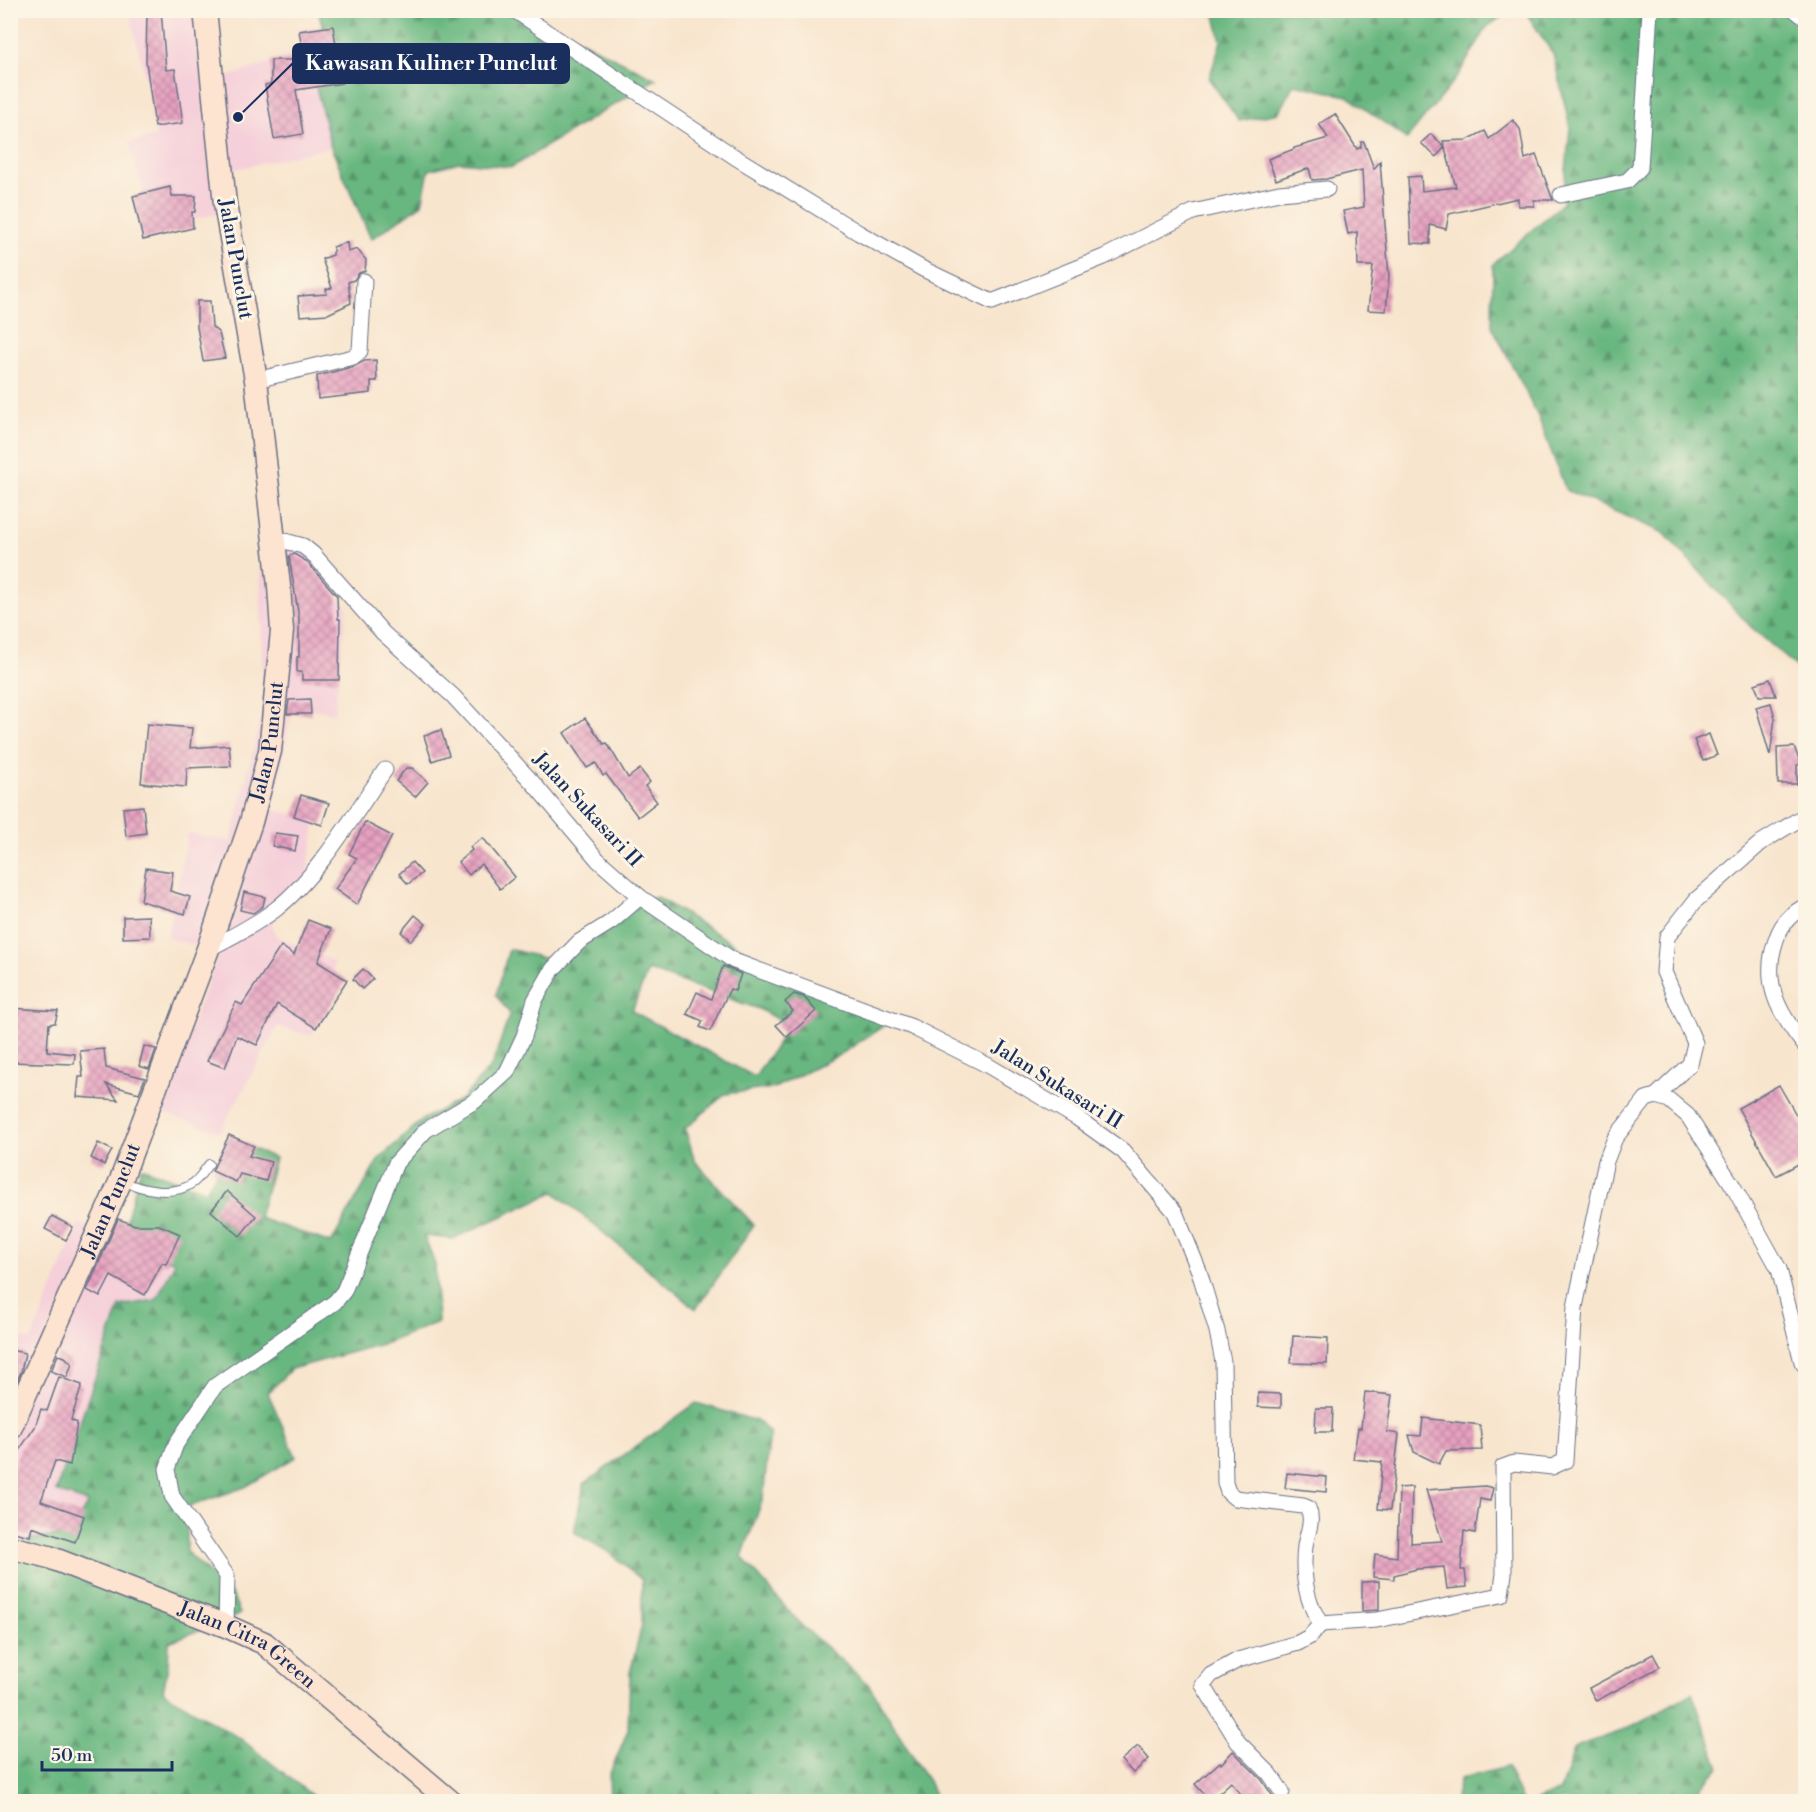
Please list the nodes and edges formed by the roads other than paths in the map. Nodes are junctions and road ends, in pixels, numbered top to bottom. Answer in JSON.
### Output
{"nodes":[{"id":1,"x":205,"y":10,"type":"edge"},
{"id":2,"x":514,"y":10,"type":"edge"},
{"id":3,"x":1650,"y":10,"type":"edge"},
{"id":4,"x":1795,"y":10,"type":"edge"},
{"id":5,"x":1806,"y":19,"type":"edge"},
{"id":6,"x":1327,"y":189,"type":"dead end"},
{"id":7,"x":1561,"y":195,"type":"dead end"},
{"id":8,"x":364,"y":281,"type":"dead end"},
{"id":9,"x":256,"y":380,"type":"junction"},
{"id":10,"x":274,"y":538,"type":"junction"},
{"id":11,"x":385,"y":770,"type":"dead end"},
{"id":12,"x":1806,"y":815,"type":"edge"},
{"id":13,"x":640,"y":897,"type":"junction"},
{"id":14,"x":1806,"y":906,"type":"edge"},
{"id":15,"x":208,"y":949,"type":"junction"},
{"id":16,"x":1806,"y":1047,"type":"edge"},
{"id":17,"x":1656,"y":1096,"type":"junction"},
{"id":18,"x":209,"y":1164,"type":"dead end"},
{"id":19,"x":121,"y":1180,"type":"junction"},
{"id":20,"x":1806,"y":1366,"type":"edge"},
{"id":21,"x":10,"y":1429,"type":"edge"},
{"id":22,"x":10,"y":1547,"type":"edge"},
{"id":23,"x":1321,"y":1624,"type":"junction"},
{"id":24,"x":226,"y":1626,"type":"junction"},
{"id":25,"x":1282,"y":1792,"type":"dead end"},
{"id":26,"x":451,"y":1802,"type":"edge"}],
"edges":[{"from":1,"to":9,"type":"main road","name":"Jalan Punclut"},
{"from":2,"to":6,"type":"street"},
{"from":3,"to":7,"type":"street"},
{"from":4,"to":5,"type":"street"},
{"from":8,"to":9,"type":"street"},
{"from":9,"to":10,"type":"main road","name":"Jalan Punclut"},
{"from":10,"to":13,"type":"street","name":"Jalan Sukasari II"},
{"from":10,"to":15,"type":"main road","name":"Jalan Punclut"},
{"from":11,"to":15,"type":"street"},
{"from":12,"to":17,"type":"street"},
{"from":13,"to":23,"type":"street","name":"Jalan Sukasari II"},
{"from":13,"to":24,"type":"street"},
{"from":14,"to":16,"type":"street"},
{"from":15,"to":19,"type":"main road","name":"Jalan Punclut"},
{"from":17,"to":20,"type":"street"},
{"from":17,"to":23,"type":"street"},
{"from":18,"to":19,"type":"lane"},
{"from":19,"to":21,"type":"main road","name":"Jalan Punclut"},
{"from":22,"to":24,"type":"main road","name":"Jalan Citra Green"},
{"from":23,"to":25,"type":"street"},
{"from":24,"to":26,"type":"main road","name":"Jalan Citra Green"}]}
